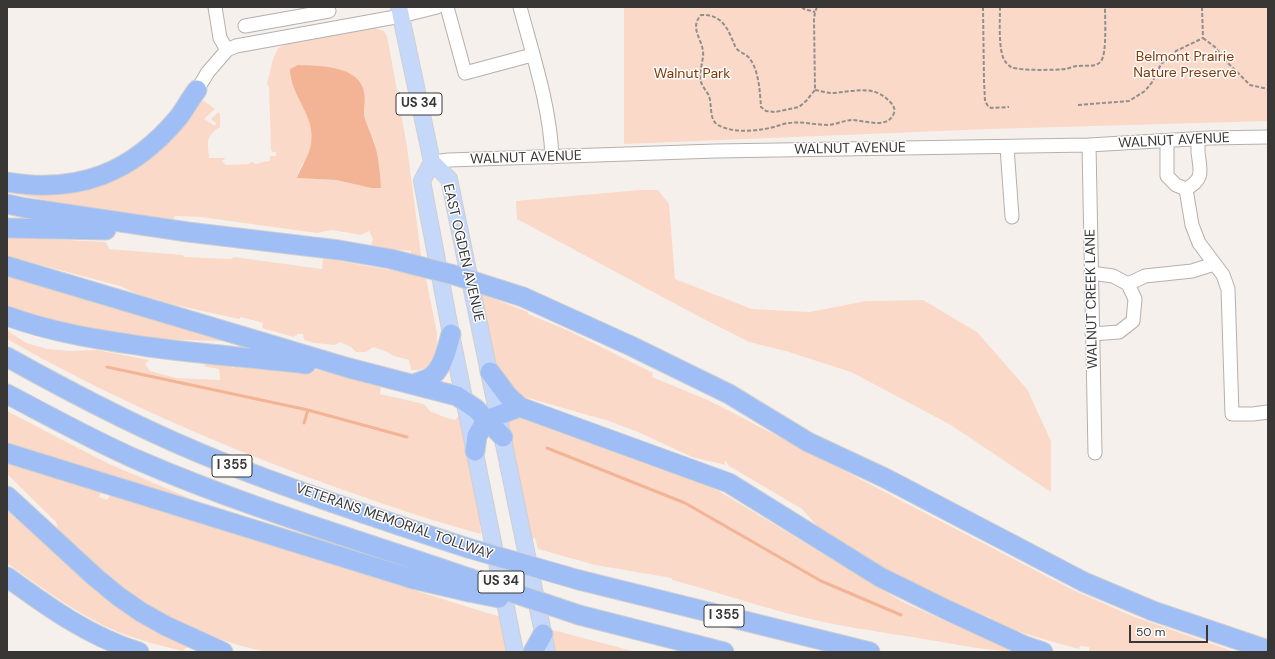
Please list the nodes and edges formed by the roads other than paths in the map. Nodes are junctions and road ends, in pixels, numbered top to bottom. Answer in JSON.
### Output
{"nodes":[{"id":1,"x":215,"y":7,"type":"edge"},
{"id":2,"x":437,"y":7,"type":"edge"},
{"id":3,"x":447,"y":7,"type":"edge"},
{"id":4,"x":520,"y":7,"type":"edge"},
{"id":5,"x":329,"y":11,"type":"dead end"},
{"id":6,"x":400,"y":11,"type":"edge"},
{"id":7,"x":245,"y":26,"type":"dead end"},
{"id":8,"x":227,"y":50,"type":"junction"},
{"id":9,"x":532,"y":55,"type":"junction"},
{"id":10,"x":197,"y":90,"type":"joint"},
{"id":11,"x":1268,"y":137,"type":"edge"},
{"id":12,"x":1198,"y":139,"type":"junction"},
{"id":13,"x":1167,"y":141,"type":"junction"},
{"id":14,"x":1088,"y":145,"type":"junction"},
{"id":15,"x":1007,"y":147,"type":"junction"},
{"id":16,"x":552,"y":157,"type":"junction"},
{"id":17,"x":432,"y":162,"type":"junction"},
{"id":18,"x":7,"y":182,"type":"edge"},
{"id":19,"x":1186,"y":189,"type":"junction"},
{"id":20,"x":7,"y":204,"type":"edge"},
{"id":21,"x":1012,"y":217,"type":"dead end"},
{"id":22,"x":7,"y":228,"type":"edge"},
{"id":23,"x":188,"y":232,"type":"junction"},
{"id":24,"x":1214,"y":264,"type":"junction"},
{"id":25,"x":7,"y":266,"type":"edge"},
{"id":26,"x":1091,"y":273,"type":"junction"},
{"id":27,"x":1128,"y":284,"type":"junction"},
{"id":28,"x":7,"y":316,"type":"edge"},
{"id":29,"x":451,"y":334,"type":"junction"},
{"id":30,"x":1092,"y":334,"type":"junction"},
{"id":31,"x":7,"y":357,"type":"edge"},
{"id":32,"x":349,"y":368,"type":"junction"},
{"id":33,"x":490,"y":372,"type":"junction"},
{"id":34,"x":414,"y":384,"type":"junction"},
{"id":35,"x":7,"y":394,"type":"edge"},
{"id":36,"x":464,"y":400,"type":"junction"},
{"id":37,"x":520,"y":407,"type":"junction"},
{"id":38,"x":1268,"y":412,"type":"edge"},
{"id":39,"x":492,"y":417,"type":"junction"},
{"id":40,"x":503,"y":437,"type":"joint"},
{"id":41,"x":474,"y":451,"type":"junction"},
{"id":42,"x":7,"y":453,"type":"edge"},
{"id":43,"x":1095,"y":453,"type":"dead end"},
{"id":44,"x":7,"y":496,"type":"edge"},
{"id":45,"x":7,"y":577,"type":"edge"},
{"id":46,"x":469,"y":585,"type":"junction"},
{"id":47,"x":543,"y":634,"type":"junction"},
{"id":48,"x":1268,"y":650,"type":"edge"},
{"id":49,"x":139,"y":652,"type":"edge"},
{"id":50,"x":223,"y":652,"type":"edge"},
{"id":51,"x":516,"y":652,"type":"edge"},
{"id":52,"x":533,"y":652,"type":"edge"},
{"id":53,"x":547,"y":652,"type":"edge"},
{"id":54,"x":724,"y":652,"type":"edge"},
{"id":55,"x":870,"y":652,"type":"edge"},
{"id":56,"x":1043,"y":652,"type":"edge"}],
"edges":[{"from":1,"to":8,"type":"street"},
{"from":2,"to":6,"type":"street"},
{"from":3,"to":9,"type":"street"},
{"from":4,"to":9,"type":"street"},
{"from":5,"to":7,"type":"street"},
{"from":6,"to":8,"type":"street"},
{"from":6,"to":17,"type":"main road","number":"US 34"},
{"from":8,"to":10,"type":"street"},
{"from":9,"to":16,"type":"street"},
{"from":10,"to":18,"type":"highway"},
{"from":11,"to":12,"type":"street","name":"WALNUT AVENUE"},
{"from":12,"to":13,"type":"street","name":"WALNUT AVENUE"},
{"from":12,"to":19,"type":"street"},
{"from":13,"to":14,"type":"street","name":"WALNUT AVENUE"},
{"from":13,"to":19,"type":"street"},
{"from":14,"to":15,"type":"street","name":"WALNUT AVENUE"},
{"from":14,"to":26,"type":"street","name":"WALNUT CREEK LANE"},
{"from":15,"to":16,"type":"street","name":"WALNUT AVENUE"},
{"from":15,"to":21,"type":"street"},
{"from":16,"to":17,"type":"street","name":"WALNUT AVENUE"},
{"from":17,"to":29,"type":"main road","name":"EAST OGDEN AVENUE","number":"US 34"},
{"from":17,"to":33,"type":"main road","name":"EAST OGDEN AVENUE"},
{"from":19,"to":24,"type":"street"},
{"from":20,"to":23,"type":"highway"},
{"from":22,"to":23,"type":"highway"},
{"from":23,"to":48,"type":"highway","bridge":true},
{"from":24,"to":27,"type":"street"},
{"from":24,"to":38,"type":"street"},
{"from":25,"to":32,"type":"highway"},
{"from":26,"to":27,"type":"street"},
{"from":26,"to":30,"type":"street","name":"WALNUT CREEK LANE"},
{"from":27,"to":30,"type":"street"},
{"from":28,"to":32,"type":"highway"},
{"from":29,"to":34,"type":"highway"},
{"from":29,"to":36,"type":"main road","name":"EAST OGDEN AVENUE","number":"US 34"},
{"from":30,"to":43,"type":"street","name":"WALNUT CREEK LANE"},
{"from":31,"to":55,"type":"highway","name":"VETERANS MEMORIAL TOLLWAY","number":"I 355","bridge":true},
{"from":32,"to":34,"type":"highway"},
{"from":33,"to":37,"type":"highway"},
{"from":33,"to":39,"type":"main road","name":"EAST OGDEN AVENUE"},
{"from":34,"to":36,"type":"highway"},
{"from":35,"to":46,"type":"highway","name":"VETERANS MEMORIAL TOLLWAY","number":"I 355"},
{"from":36,"to":39,"type":"highway"},
{"from":36,"to":41,"type":"main road","name":"EAST OGDEN AVENUE","number":"US 34"},
{"from":37,"to":39,"type":"highway"},
{"from":37,"to":56,"type":"highway"},
{"from":39,"to":40,"type":"highway"},
{"from":39,"to":41,"type":"highway"},
{"from":40,"to":47,"type":"main road","number":"US 34"},
{"from":41,"to":51,"type":"main road","name":"EAST OGDEN AVENUE","number":"US 34"},
{"from":42,"to":46,"type":"highway"},
{"from":44,"to":50,"type":"highway"},
{"from":45,"to":49,"type":"highway"},
{"from":46,"to":54,"type":"highway","number":"I 355","bridge":true},
{"from":47,"to":52,"type":"highway"},
{"from":47,"to":53,"type":"main road","number":"US 34"}]}
